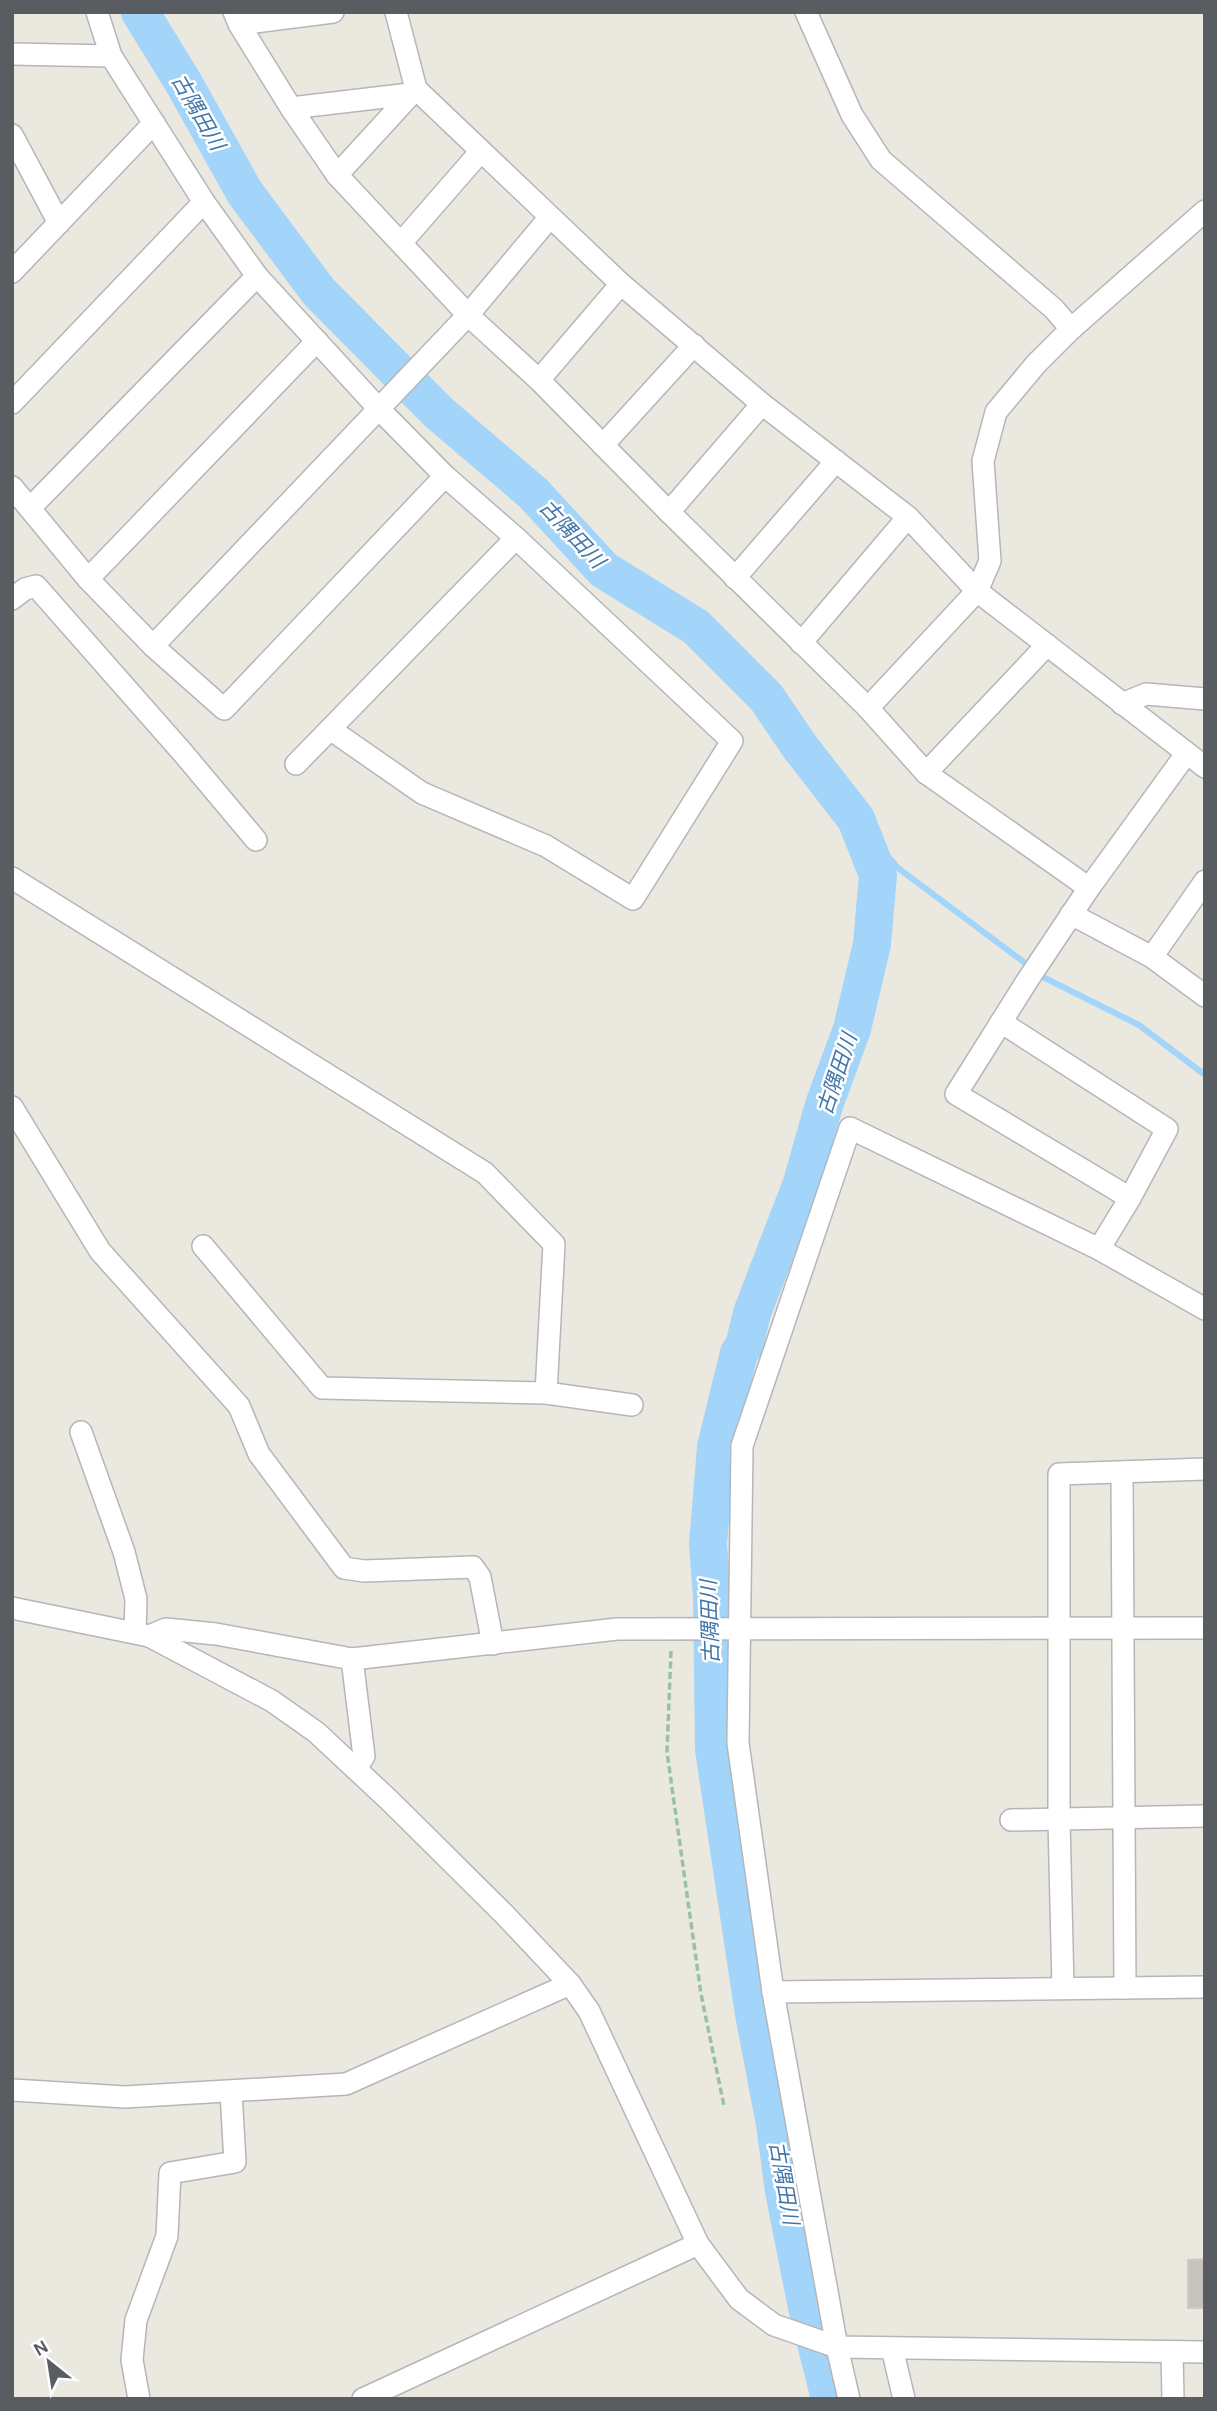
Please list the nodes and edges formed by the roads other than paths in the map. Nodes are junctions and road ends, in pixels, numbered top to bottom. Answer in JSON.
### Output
{"nodes":[{"id":1,"x":97,"y":12,"type":"edge"},
{"id":2,"x":333,"y":12,"type":"edge"},
{"id":3,"x":396,"y":12,"type":"edge"},
{"id":4,"x":806,"y":12,"type":"edge"},
{"id":5,"x":237,"y":18,"type":"edge"},
{"id":6,"x":12,"y":54,"type":"edge"},
{"id":7,"x":111,"y":56,"type":"junction"},
{"id":8,"x":413,"y":91,"type":"junction"},
{"id":9,"x":291,"y":108,"type":"junction"},
{"id":10,"x":154,"y":123,"type":"junction"},
{"id":11,"x":13,"y":141,"type":"edge"},
{"id":12,"x":481,"y":151,"type":"junction"},
{"id":13,"x":337,"y":174,"type":"junction"},
{"id":14,"x":204,"y":202,"type":"junction"},
{"id":15,"x":1205,"y":211,"type":"edge"},
{"id":16,"x":550,"y":217,"type":"junction"},
{"id":17,"x":59,"y":223,"type":"junction"},
{"id":18,"x":401,"y":243,"type":"junction"},
{"id":19,"x":12,"y":272,"type":"edge"},
{"id":20,"x":257,"y":276,"type":"junction"},
{"id":21,"x":621,"y":284,"type":"junction"},
{"id":22,"x":468,"y":315,"type":"junction"},
{"id":23,"x":1071,"y":329,"type":"junction"},
{"id":24,"x":317,"y":341,"type":"junction"},
{"id":25,"x":694,"y":345,"type":"junction"},
{"id":26,"x":539,"y":380,"type":"junction"},
{"id":27,"x":12,"y":403,"type":"edge"},
{"id":28,"x":762,"y":404,"type":"junction"},
{"id":29,"x":383,"y":405,"type":"junction"},
{"id":30,"x":603,"y":445,"type":"junction"},
{"id":31,"x":836,"y":461,"type":"junction"},
{"id":32,"x":445,"y":476,"type":"junction"},
{"id":33,"x":12,"y":487,"type":"edge"},
{"id":34,"x":30,"y":508,"type":"junction"},
{"id":35,"x":669,"y":512,"type":"junction"},
{"id":36,"x":908,"y":517,"type":"junction"},
{"id":37,"x":516,"y":538,"type":"junction"},
{"id":38,"x":735,"y":578,"type":"junction"},
{"id":39,"x":88,"y":579,"type":"junction"},
{"id":40,"x":977,"y":591,"type":"junction"},
{"id":41,"x":12,"y":599,"type":"edge"},
{"id":42,"x":801,"y":643,"type":"junction"},
{"id":43,"x":1047,"y":645,"type":"junction"},
{"id":44,"x":153,"y":646,"type":"junction"},
{"id":45,"x":1205,"y":699,"type":"edge"},
{"id":46,"x":1122,"y":704,"type":"junction"},
{"id":47,"x":868,"y":708,"type":"junction"},
{"id":48,"x":330,"y":729,"type":"junction"},
{"id":49,"x":1186,"y":754,"type":"junction"},
{"id":50,"x":296,"y":764,"type":"dead end"},
{"id":51,"x":1205,"y":767,"type":"edge"},
{"id":52,"x":926,"y":773,"type":"junction"},
{"id":53,"x":256,"y":840,"type":"dead end"},
{"id":54,"x":12,"y":878,"type":"edge"},
{"id":55,"x":1205,"y":881,"type":"edge"},
{"id":56,"x":1089,"y":888,"type":"junction"},
{"id":57,"x":1071,"y":914,"type":"junction"},
{"id":58,"x":1152,"y":957,"type":"junction"},
{"id":59,"x":1205,"y":996,"type":"edge"},
{"id":60,"x":1001,"y":1022,"type":"junction"},
{"id":61,"x":12,"y":1107,"type":"edge"},
{"id":62,"x":1130,"y":1198,"type":"junction"},
{"id":63,"x":203,"y":1246,"type":"dead end"},
{"id":64,"x":1099,"y":1249,"type":"junction"},
{"id":65,"x":1205,"y":1309,"type":"edge"},
{"id":66,"x":546,"y":1393,"type":"junction"},
{"id":67,"x":632,"y":1405,"type":"dead end"},
{"id":68,"x":81,"y":1433,"type":"dead end"},
{"id":69,"x":1205,"y":1469,"type":"edge"},
{"id":70,"x":1122,"y":1473,"type":"junction"},
{"id":71,"x":19,"y":1612,"type":"edge"},
{"id":72,"x":1124,"y":1627,"type":"junction"},
{"id":73,"x":1060,"y":1628,"type":"junction"},
{"id":74,"x":1205,"y":1628,"type":"edge"},
{"id":75,"x":741,"y":1630,"type":"junction"},
{"id":76,"x":142,"y":1634,"type":"junction"},
{"id":77,"x":493,"y":1644,"type":"junction"},
{"id":78,"x":352,"y":1659,"type":"junction"},
{"id":79,"x":356,"y":1769,"type":"junction"},
{"id":80,"x":1205,"y":1816,"type":"edge"},
{"id":81,"x":1124,"y":1818,"type":"junction"},
{"id":82,"x":1011,"y":1819,"type":"dead end"},
{"id":83,"x":1059,"y":1819,"type":"junction"},
{"id":84,"x":570,"y":1984,"type":"junction"},
{"id":85,"x":1205,"y":1987,"type":"edge"},
{"id":86,"x":1125,"y":1988,"type":"junction"},
{"id":87,"x":1063,"y":1989,"type":"junction"},
{"id":88,"x":773,"y":1992,"type":"junction"},
{"id":89,"x":12,"y":2090,"type":"edge"},
{"id":90,"x":231,"y":2092,"type":"junction"},
{"id":91,"x":698,"y":2244,"type":"junction"},
{"id":92,"x":837,"y":2347,"type":"junction"},
{"id":93,"x":892,"y":2348,"type":"junction"},
{"id":94,"x":1172,"y":2352,"type":"junction"},
{"id":95,"x":1205,"y":2352,"type":"edge"},
{"id":96,"x":139,"y":2399,"type":"edge"},
{"id":97,"x":363,"y":2399,"type":"edge"},
{"id":98,"x":849,"y":2399,"type":"edge"},
{"id":99,"x":904,"y":2399,"type":"edge"},
{"id":100,"x":1173,"y":2399,"type":"edge"}],
"edges":[{"from":1,"to":7,"type":"street"},
{"from":2,"to":5,"type":"street"},
{"from":3,"to":8,"type":"street"},
{"from":4,"to":23,"type":"street"},
{"from":5,"to":9,"type":"street"},
{"from":6,"to":7,"type":"street"},
{"from":7,"to":10,"type":"street"},
{"from":8,"to":9,"type":"street"},
{"from":8,"to":12,"type":"street"},
{"from":8,"to":13,"type":"street"},
{"from":9,"to":13,"type":"street"},
{"from":10,"to":14,"type":"street"},
{"from":10,"to":17,"type":"street"},
{"from":11,"to":17,"type":"street"},
{"from":12,"to":16,"type":"street"},
{"from":12,"to":18,"type":"street"},
{"from":13,"to":18,"type":"street"},
{"from":14,"to":20,"type":"street"},
{"from":14,"to":27,"type":"street"},
{"from":15,"to":23,"type":"street"},
{"from":16,"to":21,"type":"street"},
{"from":16,"to":22,"type":"street"},
{"from":17,"to":19,"type":"street"},
{"from":18,"to":22,"type":"street"},
{"from":20,"to":24,"type":"street"},
{"from":20,"to":34,"type":"street"},
{"from":21,"to":25,"type":"street"},
{"from":21,"to":26,"type":"street"},
{"from":22,"to":26,"type":"street"},
{"from":22,"to":29,"type":"street"},
{"from":23,"to":40,"type":"street"},
{"from":24,"to":29,"type":"street"},
{"from":24,"to":39,"type":"street"},
{"from":25,"to":28,"type":"street"},
{"from":25,"to":30,"type":"street"},
{"from":26,"to":30,"type":"street"},
{"from":28,"to":31,"type":"street"},
{"from":28,"to":35,"type":"street"},
{"from":29,"to":32,"type":"street"},
{"from":29,"to":44,"type":"street"},
{"from":30,"to":35,"type":"street"},
{"from":31,"to":36,"type":"street"},
{"from":31,"to":38,"type":"street"},
{"from":32,"to":37,"type":"street"},
{"from":32,"to":44,"type":"street"},
{"from":33,"to":34,"type":"street"},
{"from":34,"to":39,"type":"street"},
{"from":35,"to":38,"type":"street"},
{"from":36,"to":40,"type":"street"},
{"from":36,"to":42,"type":"street"},
{"from":37,"to":48,"type":"street"},
{"from":37,"to":48,"type":"street"},
{"from":38,"to":42,"type":"street"},
{"from":39,"to":44,"type":"street"},
{"from":40,"to":43,"type":"street"},
{"from":40,"to":47,"type":"street"},
{"from":41,"to":53,"type":"street"},
{"from":42,"to":47,"type":"street"},
{"from":43,"to":46,"type":"street"},
{"from":43,"to":52,"type":"street"},
{"from":45,"to":46,"type":"street"},
{"from":46,"to":49,"type":"street"},
{"from":47,"to":52,"type":"street"},
{"from":48,"to":50,"type":"street"},
{"from":49,"to":51,"type":"street"},
{"from":49,"to":56,"type":"street"},
{"from":52,"to":56,"type":"street"},
{"from":54,"to":66,"type":"street"},
{"from":55,"to":58,"type":"street"},
{"from":56,"to":57,"type":"street"},
{"from":57,"to":58,"type":"street"},
{"from":57,"to":60,"type":"street"},
{"from":58,"to":59,"type":"street"},
{"from":60,"to":62,"type":"street"},
{"from":60,"to":62,"type":"street"},
{"from":61,"to":77,"type":"street"},
{"from":62,"to":64,"type":"street"},
{"from":63,"to":66,"type":"street"},
{"from":64,"to":65,"type":"street"},
{"from":64,"to":75,"type":"street"},
{"from":66,"to":67,"type":"street"},
{"from":68,"to":76,"type":"street"},
{"from":69,"to":70,"type":"street"},
{"from":70,"to":72,"type":"street"},
{"from":70,"to":73,"type":"street"},
{"from":71,"to":76,"type":"street"},
{"from":72,"to":73,"type":"street"},
{"from":72,"to":74,"type":"street"},
{"from":72,"to":81,"type":"street"},
{"from":73,"to":75,"type":"street"},
{"from":73,"to":83,"type":"street"},
{"from":75,"to":77,"type":"street"},
{"from":75,"to":88,"type":"street"},
{"from":76,"to":78,"type":"street"},
{"from":76,"to":79,"type":"street"},
{"from":77,"to":78,"type":"street"},
{"from":78,"to":79,"type":"street"},
{"from":79,"to":84,"type":"street"},
{"from":80,"to":81,"type":"street"},
{"from":81,"to":83,"type":"street"},
{"from":81,"to":86,"type":"street"},
{"from":82,"to":83,"type":"street"},
{"from":83,"to":87,"type":"street"},
{"from":84,"to":90,"type":"street"},
{"from":84,"to":91,"type":"street"},
{"from":85,"to":86,"type":"street"},
{"from":86,"to":87,"type":"street"},
{"from":87,"to":88,"type":"street"},
{"from":88,"to":92,"type":"street"},
{"from":89,"to":90,"type":"street"},
{"from":90,"to":96,"type":"street"},
{"from":91,"to":92,"type":"street"},
{"from":91,"to":97,"type":"street"},
{"from":92,"to":93,"type":"street"},
{"from":92,"to":98,"type":"street"},
{"from":93,"to":94,"type":"street"},
{"from":93,"to":99,"type":"street"},
{"from":94,"to":95,"type":"street"},
{"from":94,"to":100,"type":"street"}]}
